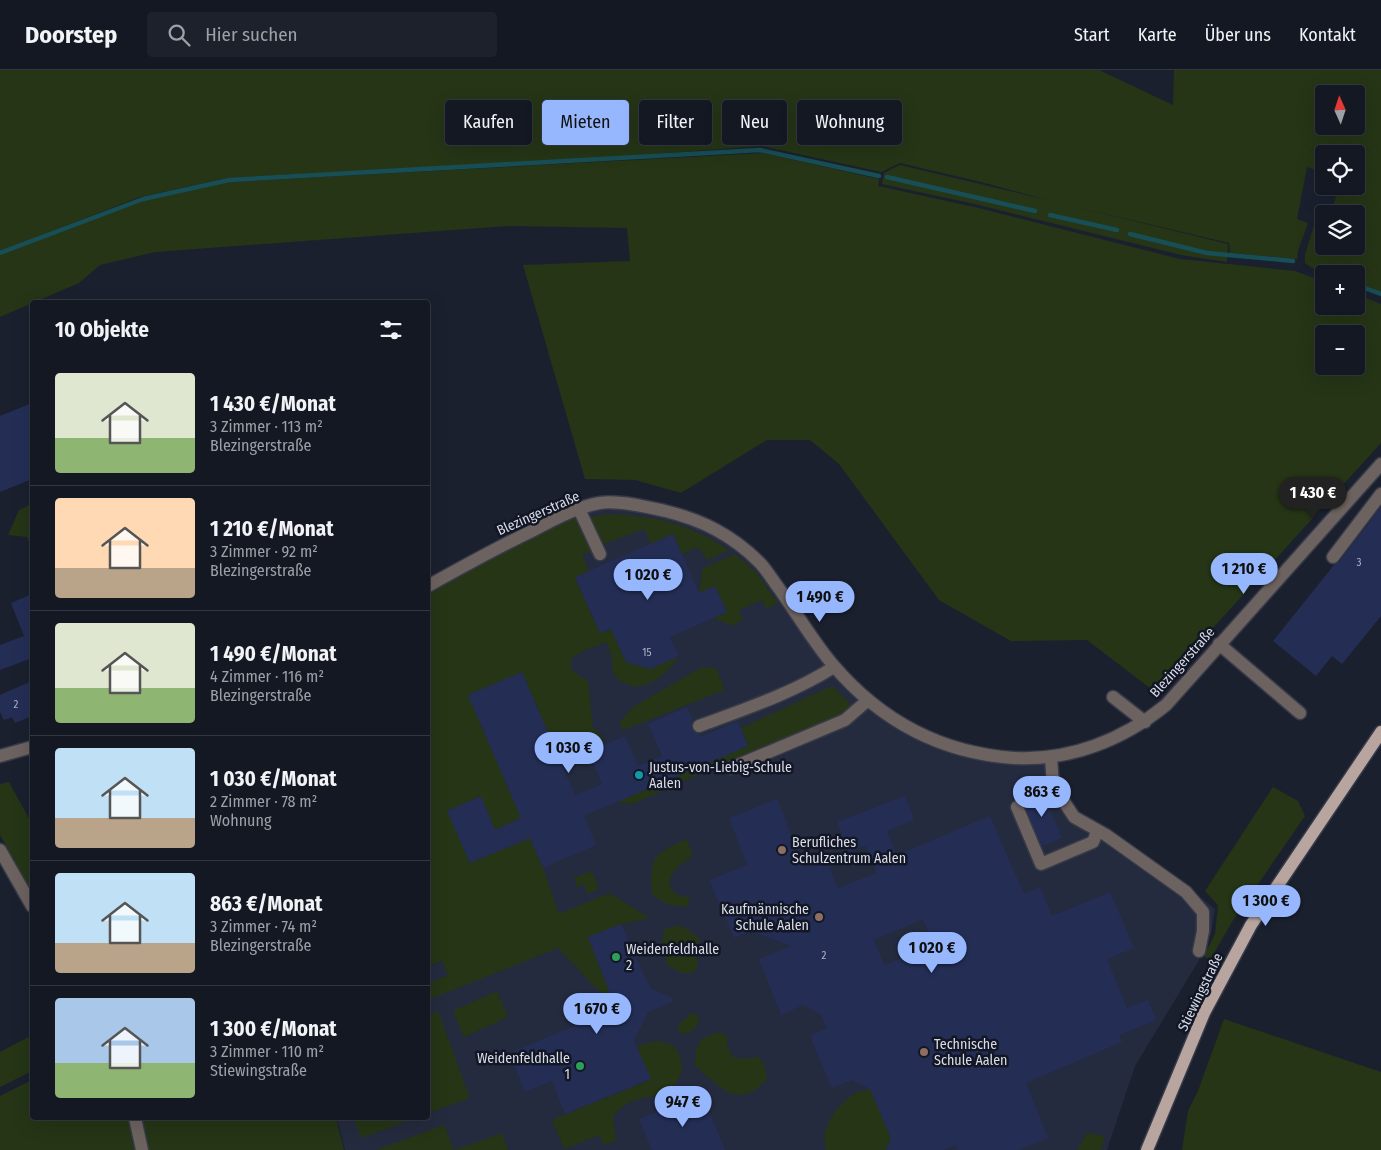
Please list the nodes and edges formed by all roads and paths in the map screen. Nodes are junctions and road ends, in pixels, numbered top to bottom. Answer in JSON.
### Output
{"nodes":[{"id":1,"x":1381,"y":464,"type":"edge"},
{"id":2,"x":1356,"y":492,"type":"junction"},
{"id":3,"x":1381,"y":494,"type":"edge"},
{"id":4,"x":1372,"y":505,"type":"junction"},
{"id":5,"x":579,"y":509,"type":"junction"},
{"id":6,"x":600,"y":554,"type":"dead end"},
{"id":7,"x":1333,"y":557,"type":"dead end"},
{"id":8,"x":430,"y":585,"type":"edge"},
{"id":9,"x":1219,"y":644,"type":"junction"},
{"id":10,"x":834,"y":666,"type":"junction"},
{"id":11,"x":1113,"y":697,"type":"dead end"},
{"id":12,"x":868,"y":700,"type":"junction"},
{"id":13,"x":1300,"y":713,"type":"dead end"},
{"id":14,"x":1145,"y":722,"type":"junction"},
{"id":15,"x":699,"y":726,"type":"dead end"},
{"id":16,"x":1381,"y":732,"type":"edge"},
{"id":17,"x":30,"y":748,"type":"edge"},
{"id":18,"x":0,"y":756,"type":"edge"},
{"id":19,"x":1051,"y":758,"type":"junction"},
{"id":20,"x":731,"y":768,"type":"dead end"},
{"id":21,"x":1017,"y":807,"type":"dead end"},
{"id":22,"x":1097,"y":832,"type":"junction"},
{"id":23,"x":0,"y":850,"type":"edge"},
{"id":24,"x":30,"y":902,"type":"edge"},
{"id":25,"x":1199,"y":951,"type":"dead end"},
{"id":26,"x":135,"y":1120,"type":"edge"},
{"id":27,"x":142,"y":1150,"type":"edge"},
{"id":28,"x":1147,"y":1150,"type":"edge"}],
"edges":[{"from":1,"to":2,"type":"street","name":"Blezingerstraße"},
{"from":2,"to":4,"type":"street"},
{"from":2,"to":9,"type":"street","name":"Blezingerstraße"},
{"from":3,"to":4,"type":"street"},
{"from":4,"to":7,"type":"street"},
{"from":5,"to":6,"type":"street"},
{"from":5,"to":8,"type":"street","name":"Blezingerstraße"},
{"from":5,"to":10,"type":"street","name":"Blezingerstraße"},
{"from":9,"to":13,"type":"street"},
{"from":9,"to":14,"type":"street","name":"Blezingerstraße"},
{"from":10,"to":12,"type":"street","name":"Blezingerstraße"},
{"from":10,"to":15,"type":"street"},
{"from":11,"to":14,"type":"street"},
{"from":12,"to":19,"type":"street","name":"Blezingerstraße"},
{"from":12,"to":20,"type":"street"},
{"from":14,"to":19,"type":"street","name":"Blezingerstraße"},
{"from":16,"to":28,"type":"main road","name":"Stiewingstraße"},
{"from":17,"to":18,"type":"street"},
{"from":19,"to":22,"type":"street"},
{"from":21,"to":22,"type":"street"},
{"from":22,"to":25,"type":"street"},
{"from":23,"to":24,"type":"street"},
{"from":26,"to":27,"type":"street"}]}
